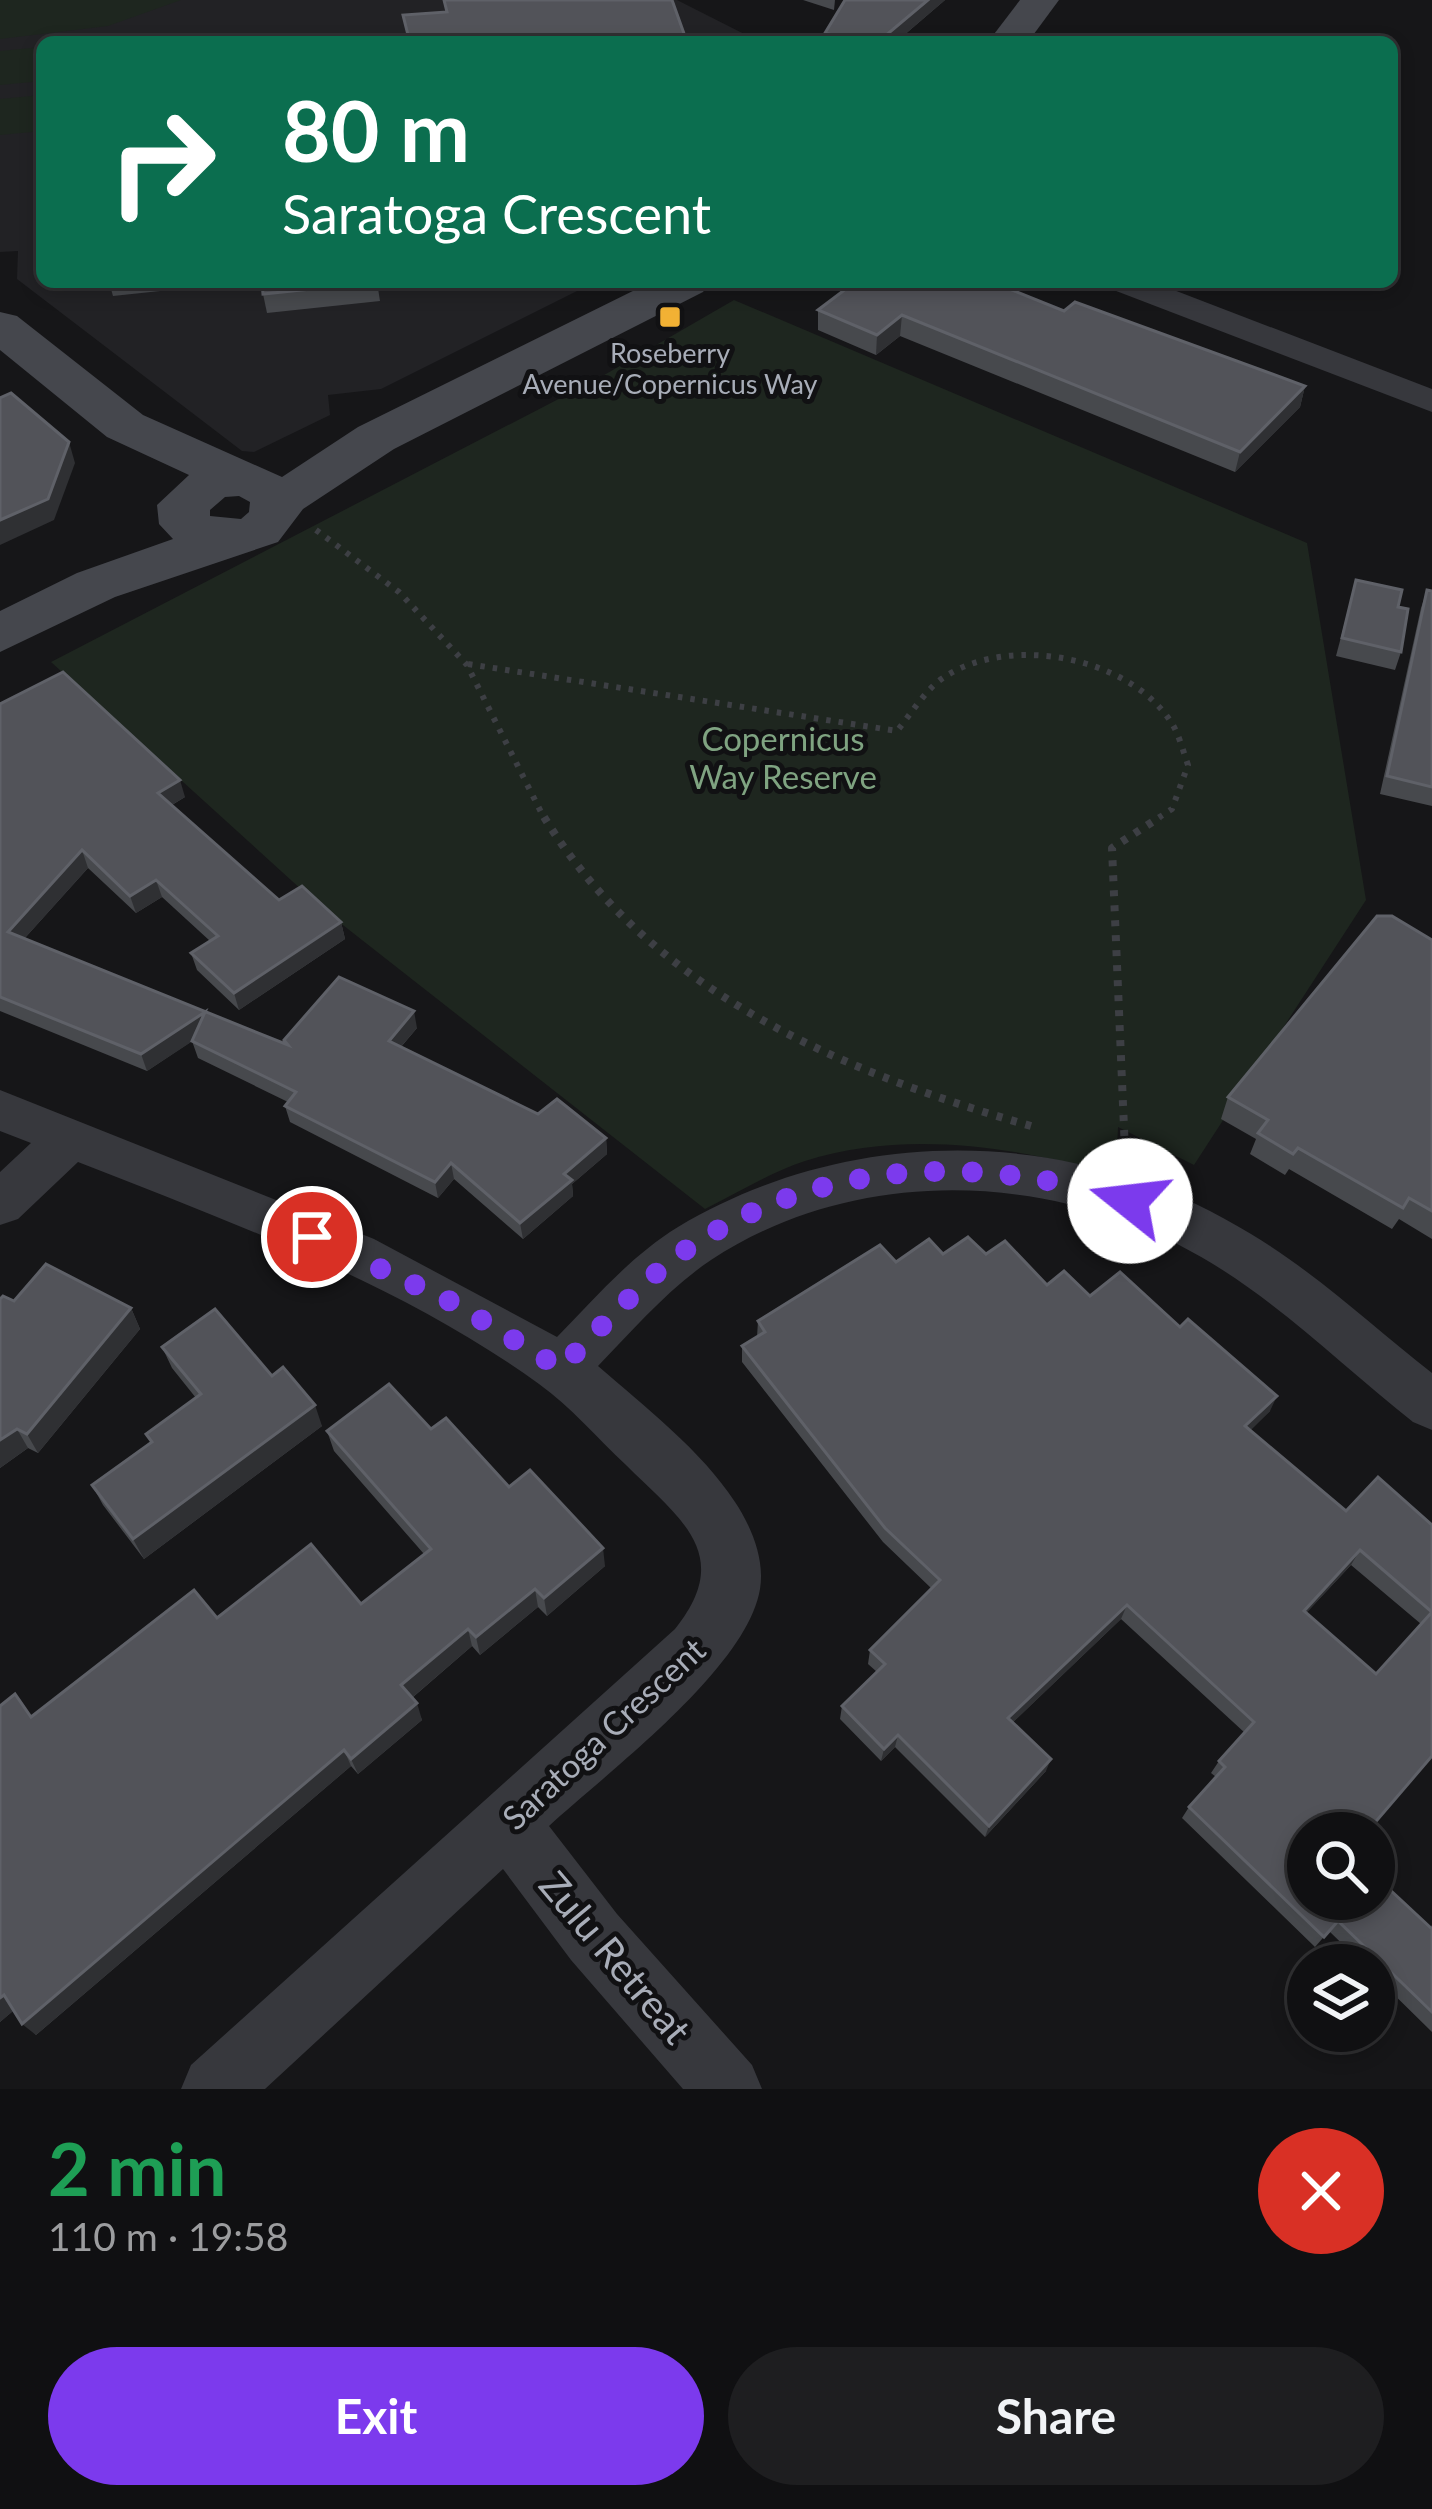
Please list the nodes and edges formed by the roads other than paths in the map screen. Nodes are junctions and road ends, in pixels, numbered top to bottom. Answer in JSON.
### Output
{"nodes":[{"id":1,"x":1040,"y":0,"type":"edge"},
{"id":2,"x":1013,"y":36,"type":"edge"},
{"id":3,"x":675,"y":288,"type":"edge"},
{"id":4,"x":1139,"y":288,"type":"edge"},
{"id":5,"x":0,"y":326,"type":"edge"},
{"id":6,"x":1432,"y":401,"type":"edge"},
{"id":7,"x":124,"y":426,"type":"junction"},
{"id":8,"x":272,"y":494,"type":"junction"},
{"id":9,"x":198,"y":520,"type":"junction"},
{"id":10,"x":0,"y":634,"type":"edge"},
{"id":11,"x":0,"y":1110,"type":"edge"},
{"id":12,"x":70,"y":1138,"type":"junction"},
{"id":13,"x":0,"y":1204,"type":"edge"},
{"id":14,"x":560,"y":1368,"type":"junction"},
{"id":15,"x":1432,"y":1405,"type":"edge"},
{"id":16,"x":508,"y":1822,"type":"junction"},
{"id":17,"x":215,"y":2089,"type":"edge"},
{"id":18,"x":728,"y":2089,"type":"edge"}],
"edges":[{"from":1,"to":2,"type":"street"},
{"from":3,"to":8,"type":"street"},
{"from":4,"to":6,"type":"street"},
{"from":5,"to":7,"type":"street"},
{"from":7,"to":8,"type":"street"},
{"from":7,"to":9,"type":"street"},
{"from":8,"to":9,"type":"street"},
{"from":9,"to":10,"type":"street"},
{"from":11,"to":12,"type":"street","name":"Saratoga Crescent"},
{"from":12,"to":13,"type":"street"},
{"from":12,"to":14,"type":"street","name":"Saratoga Crescent"},
{"from":14,"to":15,"type":"street"},
{"from":14,"to":16,"type":"street","name":"Saratoga Crescent"},
{"from":16,"to":17,"type":"street","name":"Saratoga Crescent"},
{"from":16,"to":18,"type":"street","name":"Zulu Retreat"}]}
